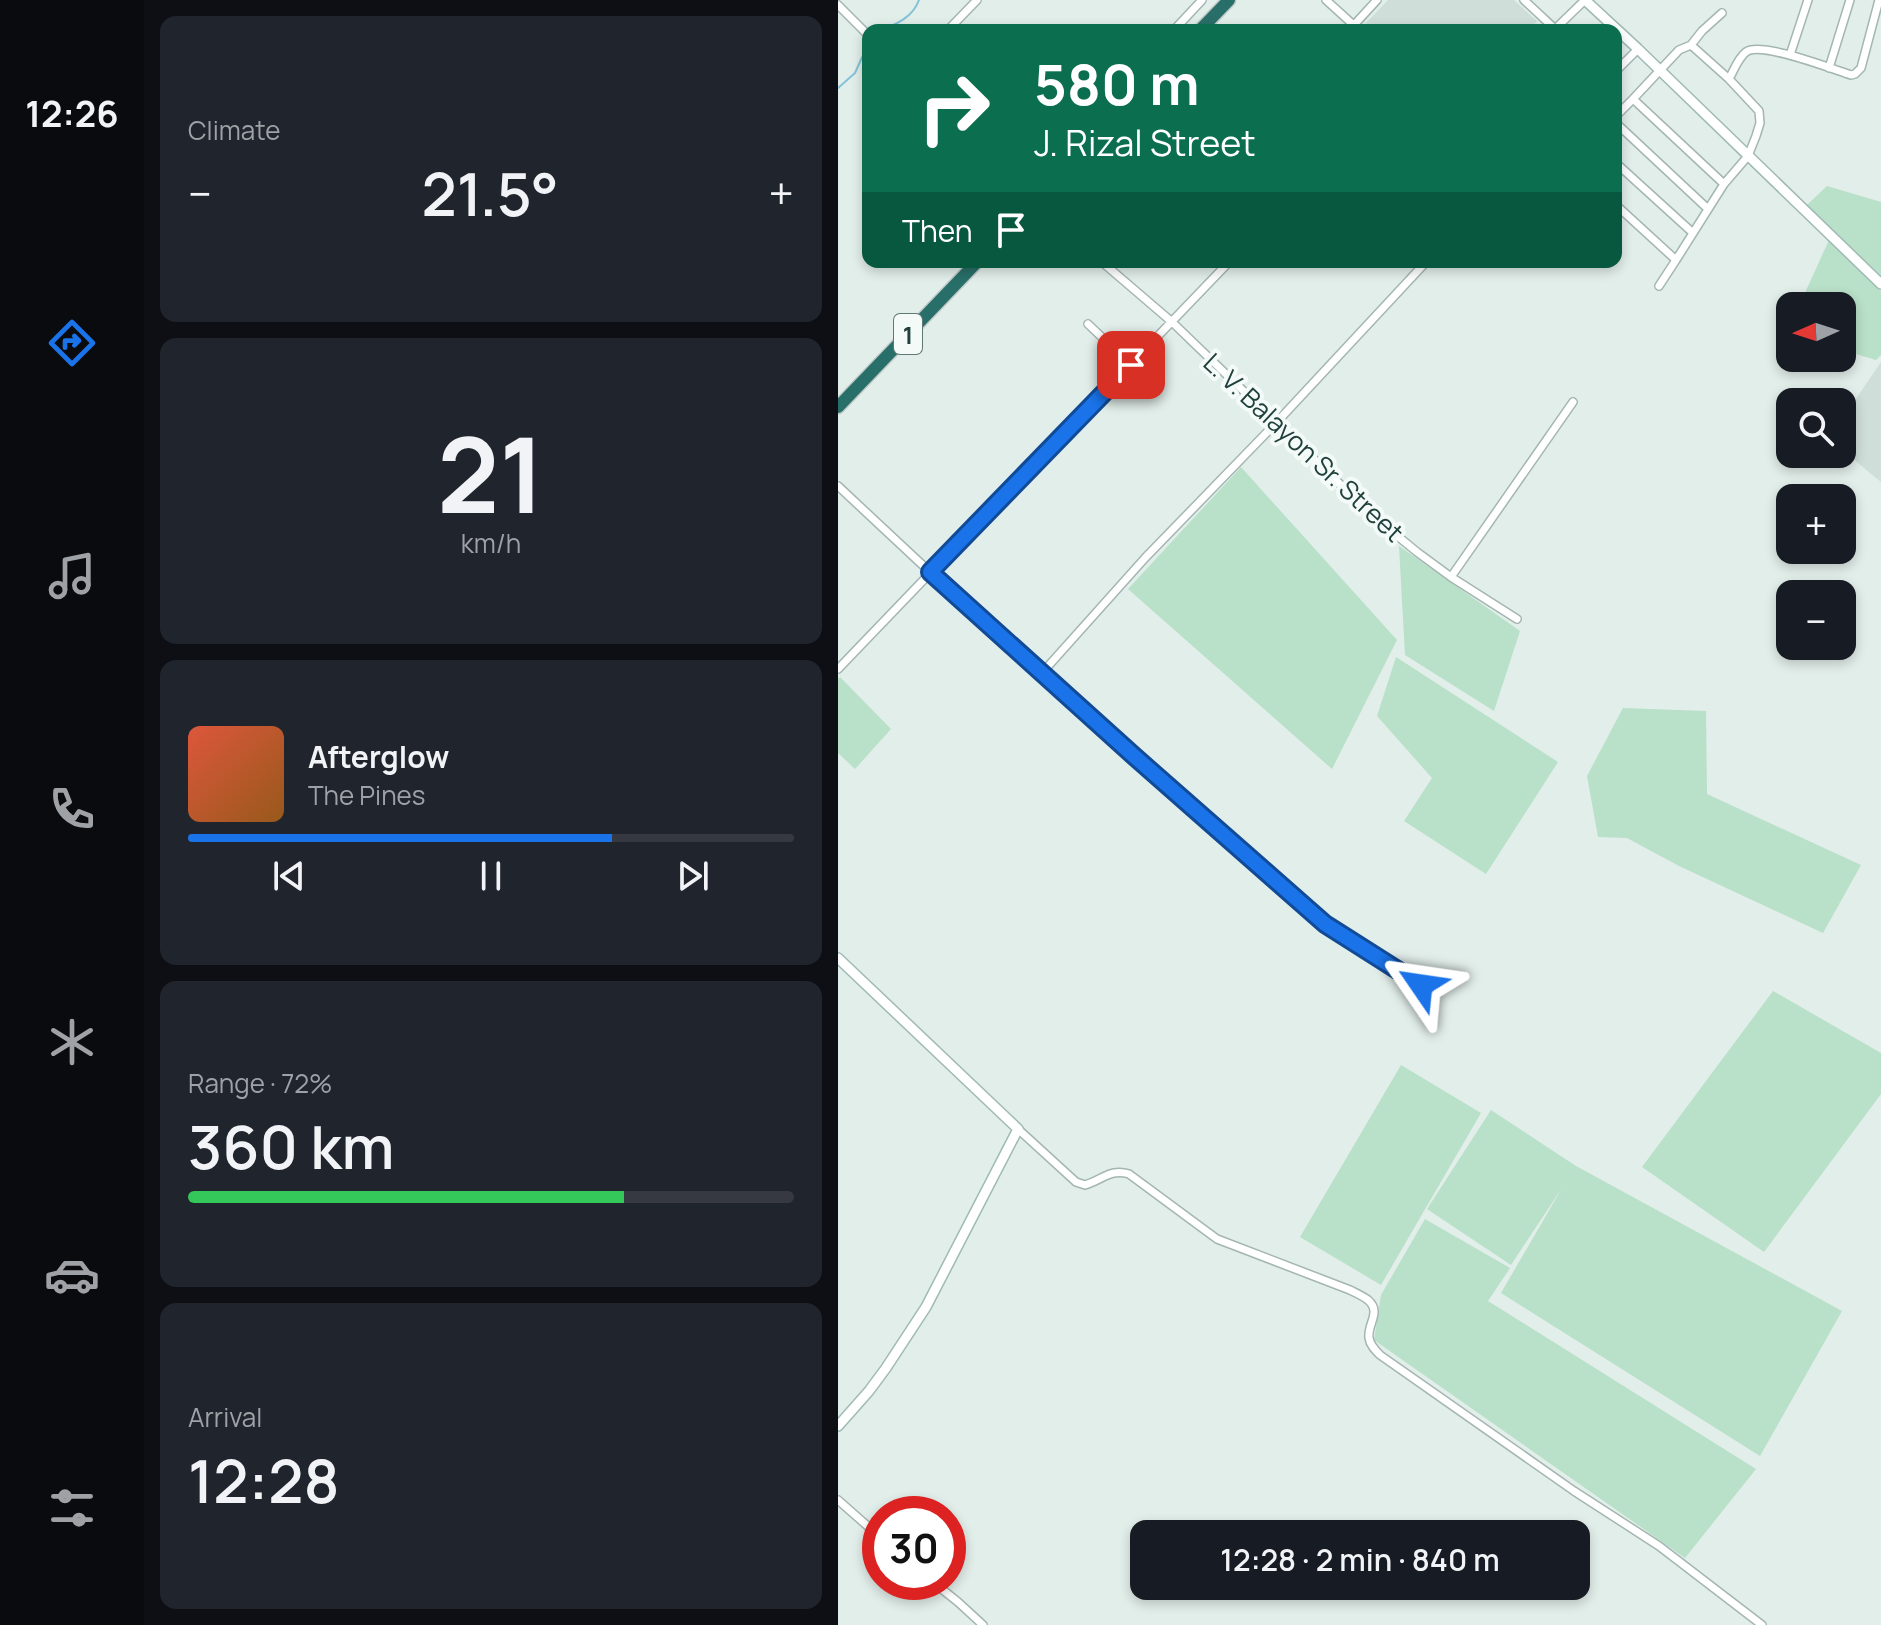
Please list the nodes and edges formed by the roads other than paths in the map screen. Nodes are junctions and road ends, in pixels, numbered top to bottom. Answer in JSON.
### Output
{"nodes":[{"id":1,"x":977,"y":0,"type":"edge"},
{"id":2,"x":1202,"y":0,"type":"edge"},
{"id":3,"x":1229,"y":0,"type":"edge"},
{"id":4,"x":1326,"y":0,"type":"edge"},
{"id":5,"x":1377,"y":0,"type":"edge"},
{"id":6,"x":1524,"y":0,"type":"edge"},
{"id":7,"x":1585,"y":0,"type":"edge"},
{"id":8,"x":1808,"y":0,"type":"edge"},
{"id":9,"x":1850,"y":0,"type":"edge"},
{"id":10,"x":1879,"y":0,"type":"edge"},
{"id":11,"x":838,"y":5,"type":"edge"},
{"id":12,"x":1722,"y":13,"type":"dead end"},
{"id":13,"x":954,"y":24,"type":"edge"},
{"id":14,"x":1180,"y":24,"type":"edge"},
{"id":15,"x":1206,"y":24,"type":"edge"},
{"id":16,"x":1352,"y":24,"type":"edge"},
{"id":17,"x":1359,"y":24,"type":"edge"},
{"id":18,"x":1549,"y":24,"type":"edge"},
{"id":19,"x":1561,"y":24,"type":"edge"},
{"id":20,"x":1611,"y":24,"type":"edge"},
{"id":21,"x":862,"y":29,"type":"edge"},
{"id":22,"x":1622,"y":34,"type":"edge"},
{"id":23,"x":1691,"y":45,"type":"junction"},
{"id":24,"x":1638,"y":49,"type":"junction"},
{"id":25,"x":1790,"y":55,"type":"junction"},
{"id":26,"x":1622,"y":65,"type":"edge"},
{"id":27,"x":1829,"y":68,"type":"junction"},
{"id":28,"x":1659,"y":70,"type":"junction"},
{"id":29,"x":1729,"y":79,"type":"junction"},
{"id":30,"x":1633,"y":99,"type":"junction"},
{"id":31,"x":1622,"y":110,"type":"edge"},
{"id":32,"x":1622,"y":129,"type":"edge"},
{"id":33,"x":1748,"y":156,"type":"junction"},
{"id":34,"x":1622,"y":168,"type":"edge"},
{"id":35,"x":1724,"y":184,"type":"junction"},
{"id":36,"x":1708,"y":209,"type":"junction"},
{"id":37,"x":1622,"y":210,"type":"edge"},
{"id":38,"x":1693,"y":233,"type":"junction"},
{"id":39,"x":1676,"y":260,"type":"junction"},
{"id":40,"x":971,"y":268,"type":"edge"},
{"id":41,"x":1109,"y":268,"type":"edge"},
{"id":42,"x":1223,"y":268,"type":"edge"},
{"id":43,"x":1420,"y":268,"type":"edge"},
{"id":44,"x":1881,"y":284,"type":"edge"},
{"id":45,"x":1659,"y":286,"type":"dead end"},
{"id":46,"x":1172,"y":322,"type":"junction"},
{"id":47,"x":1088,"y":324,"type":"dead end"},
{"id":48,"x":1131,"y":365,"type":"junction"},
{"id":49,"x":1573,"y":402,"type":"dead end"},
{"id":50,"x":838,"y":407,"type":"edge"},
{"id":51,"x":1276,"y":423,"type":"junction"},
{"id":52,"x":838,"y":486,"type":"edge"},
{"id":53,"x":930,"y":572,"type":"junction"},
{"id":54,"x":1451,"y":577,"type":"junction"},
{"id":55,"x":1517,"y":619,"type":"dead end"},
{"id":56,"x":838,"y":669,"type":"edge"},
{"id":57,"x":1042,"y":673,"type":"junction"},
{"id":58,"x":838,"y":958,"type":"edge"},
{"id":59,"x":1421,"y":985,"type":"dead end"},
{"id":60,"x":1018,"y":1129,"type":"junction"},
{"id":61,"x":838,"y":1426,"type":"edge"},
{"id":62,"x":838,"y":1500,"type":"edge"},
{"id":63,"x":862,"y":1521,"type":"edge"},
{"id":64,"x":956,"y":1600,"type":"edge"},
{"id":65,"x":983,"y":1625,"type":"edge"},
{"id":66,"x":1762,"y":1625,"type":"edge"}],
"edges":[{"from":1,"to":13,"type":"street"},
{"from":2,"to":14,"type":"street"},
{"from":3,"to":15,"type":"highway"},
{"from":4,"to":16,"type":"street"},
{"from":5,"to":17,"type":"street"},
{"from":6,"to":18,"type":"street"},
{"from":7,"to":19,"type":"street"},
{"from":7,"to":20,"type":"street"},
{"from":8,"to":25,"type":"street"},
{"from":9,"to":27,"type":"street"},
{"from":10,"to":27,"type":"street"},
{"from":11,"to":21,"type":"street"},
{"from":12,"to":23,"type":"street"},
{"from":22,"to":24,"type":"street"},
{"from":23,"to":28,"type":"street"},
{"from":23,"to":29,"type":"street"},
{"from":24,"to":26,"type":"street"},
{"from":24,"to":28,"type":"street"},
{"from":25,"to":27,"type":"street"},
{"from":25,"to":29,"type":"street"},
{"from":28,"to":30,"type":"street"},
{"from":28,"to":33,"type":"street"},
{"from":29,"to":33,"type":"street"},
{"from":30,"to":31,"type":"street"},
{"from":30,"to":35,"type":"street"},
{"from":32,"to":36,"type":"street"},
{"from":33,"to":35,"type":"street"},
{"from":33,"to":44,"type":"street"},
{"from":34,"to":38,"type":"street"},
{"from":35,"to":36,"type":"street"},
{"from":36,"to":38,"type":"street"},
{"from":37,"to":39,"type":"street"},
{"from":38,"to":39,"type":"street"},
{"from":39,"to":45,"type":"street"},
{"from":40,"to":50,"type":"highway","number":"1"},
{"from":41,"to":46,"type":"street","name":"L. V. Balayon Sr. Street"},
{"from":42,"to":46,"type":"street"},
{"from":43,"to":51,"type":"street"},
{"from":46,"to":48,"type":"street"},
{"from":46,"to":51,"type":"street","name":"L. V. Balayon Sr. Street"},
{"from":47,"to":48,"type":"street"},
{"from":48,"to":53,"type":"street"},
{"from":49,"to":54,"type":"street"},
{"from":51,"to":54,"type":"street","name":"L. V. Balayon Sr. Street"},
{"from":51,"to":57,"type":"street"},
{"from":52,"to":53,"type":"street"},
{"from":53,"to":56,"type":"street"},
{"from":53,"to":57,"type":"street"},
{"from":54,"to":55,"type":"street","name":"L. V. Balayon Sr. Street"},
{"from":57,"to":59,"type":"street"},
{"from":58,"to":60,"type":"street"},
{"from":60,"to":61,"type":"street"},
{"from":60,"to":66,"type":"street"},
{"from":62,"to":63,"type":"street"},
{"from":64,"to":65,"type":"street"}]}
